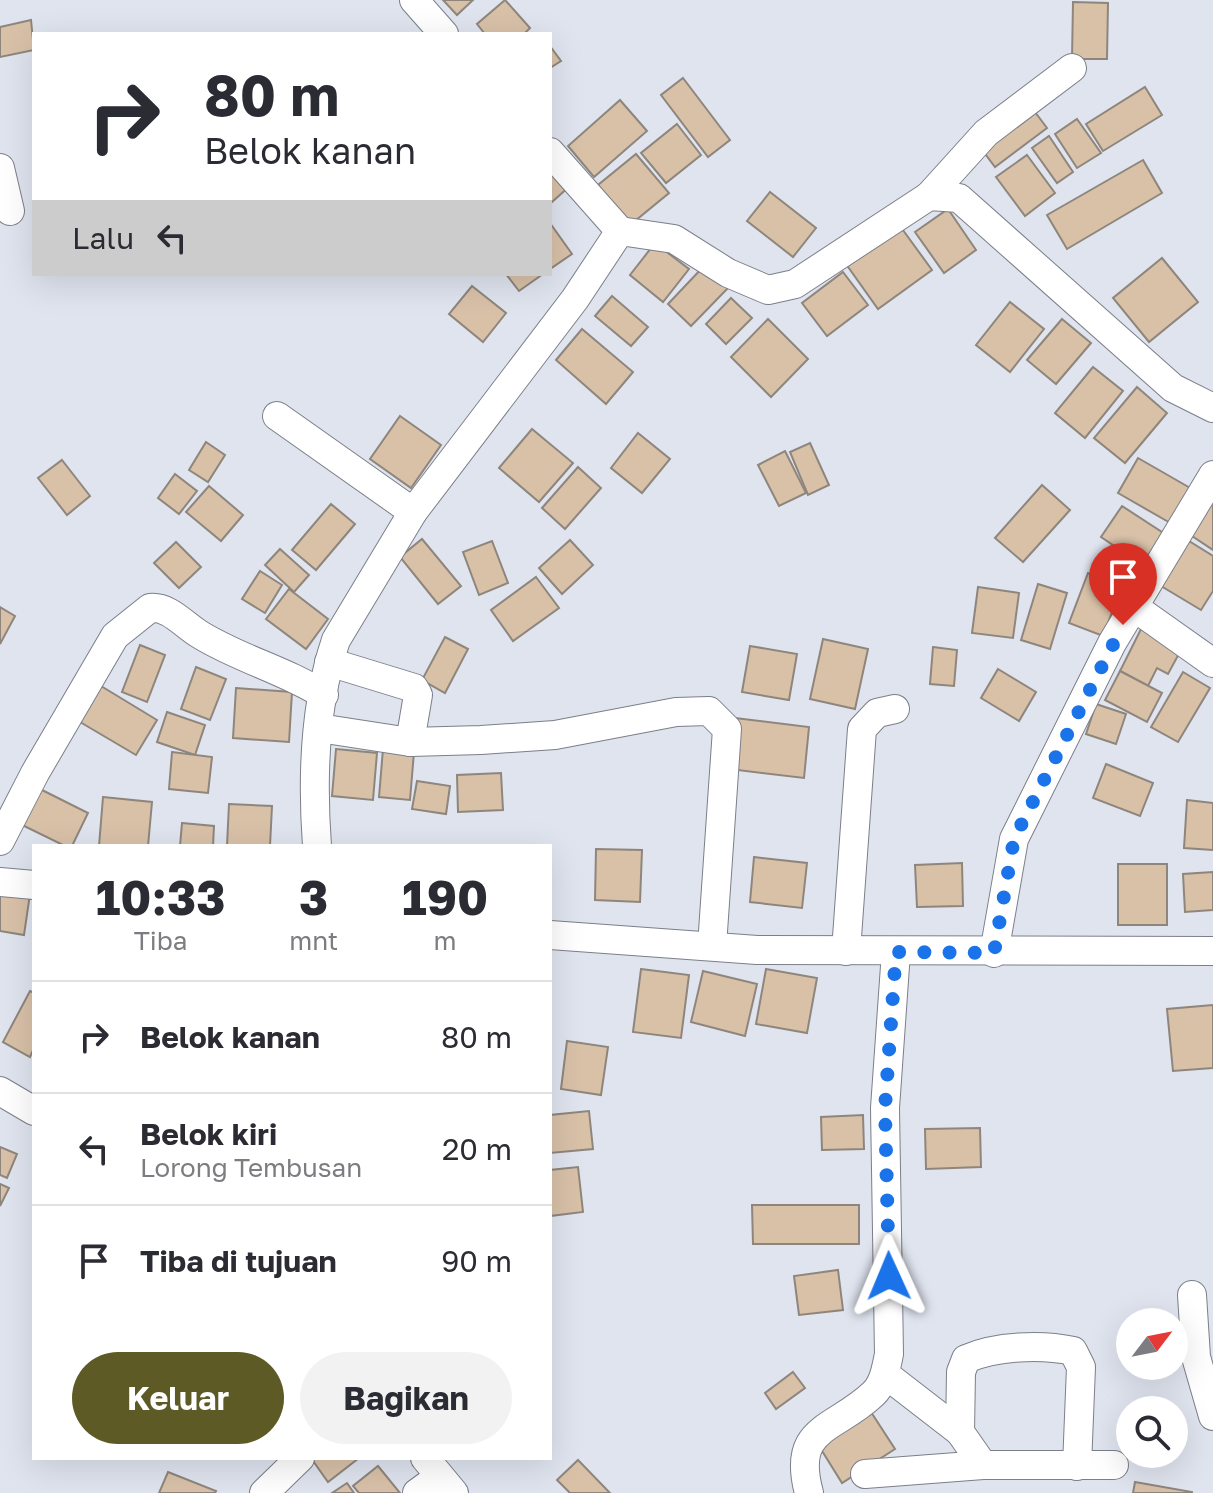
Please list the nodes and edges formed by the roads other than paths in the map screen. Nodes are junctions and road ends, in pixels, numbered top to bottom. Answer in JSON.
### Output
{"nodes":[{"id":1,"x":414,"y":0,"type":"edge"},
{"id":2,"x":442,"y":32,"type":"edge"},
{"id":3,"x":1072,"y":68,"type":"dead end"},
{"id":4,"x":552,"y":154,"type":"edge"},
{"id":5,"x":0,"y":168,"type":"edge"},
{"id":6,"x":929,"y":196,"type":"junction"},
{"id":7,"x":10,"y":211,"type":"dead end"},
{"id":8,"x":620,"y":231,"type":"junction"},
{"id":9,"x":1213,"y":408,"type":"edge"},
{"id":10,"x":277,"y":416,"type":"dead end"},
{"id":11,"x":1213,"y":475,"type":"edge"},
{"id":12,"x":413,"y":512,"type":"junction"},
{"id":13,"x":1134,"y":607,"type":"junction"},
{"id":14,"x":329,"y":662,"type":"junction"},
{"id":15,"x":1213,"y":663,"type":"edge"},
{"id":16,"x":324,"y":695,"type":"junction"},
{"id":17,"x":895,"y":709,"type":"dead end"},
{"id":18,"x":319,"y":728,"type":"junction"},
{"id":19,"x":410,"y":742,"type":"junction"},
{"id":20,"x":0,"y":841,"type":"edge"},
{"id":21,"x":317,"y":844,"type":"edge"},
{"id":22,"x":0,"y":882,"type":"edge"},
{"id":23,"x":32,"y":885,"type":"edge"},
{"id":24,"x":552,"y":935,"type":"edge"},
{"id":25,"x":712,"y":946,"type":"junction"},
{"id":26,"x":846,"y":951,"type":"junction"},
{"id":27,"x":1213,"y":951,"type":"edge"},
{"id":28,"x":896,"y":952,"type":"junction"},
{"id":29,"x":994,"y":953,"type":"junction"},
{"id":30,"x":0,"y":1091,"type":"edge"},
{"id":31,"x":32,"y":1110,"type":"edge"},
{"id":32,"x":1192,"y":1295,"type":"dead end"},
{"id":33,"x":885,"y":1374,"type":"junction"},
{"id":34,"x":1213,"y":1416,"type":"edge"},
{"id":35,"x":960,"y":1432,"type":"junction"},
{"id":36,"x":298,"y":1460,"type":"edge"},
{"id":37,"x":983,"y":1465,"type":"junction"},
{"id":38,"x":1114,"y":1465,"type":"dead end"},
{"id":39,"x":1077,"y":1466,"type":"junction"},
{"id":40,"x":865,"y":1474,"type":"dead end"},
{"id":41,"x":264,"y":1493,"type":"edge"},
{"id":42,"x":809,"y":1493,"type":"edge"}],
"edges":[{"from":1,"to":2,"type":"street"},
{"from":3,"to":6,"type":"street"},
{"from":4,"to":8,"type":"street"},
{"from":5,"to":7,"type":"street"},
{"from":6,"to":8,"type":"street"},
{"from":6,"to":9,"type":"street"},
{"from":8,"to":12,"type":"street"},
{"from":10,"to":12,"type":"street"},
{"from":11,"to":13,"type":"street"},
{"from":12,"to":14,"type":"street"},
{"from":13,"to":15,"type":"street"},
{"from":13,"to":29,"type":"street"},
{"from":14,"to":16,"type":"street"},
{"from":14,"to":19,"type":"street"},
{"from":16,"to":18,"type":"street"},
{"from":16,"to":20,"type":"street"},
{"from":17,"to":26,"type":"street"},
{"from":18,"to":19,"type":"street"},
{"from":18,"to":21,"type":"street"},
{"from":19,"to":25,"type":"street"},
{"from":22,"to":23,"type":"street"},
{"from":24,"to":25,"type":"street"},
{"from":25,"to":26,"type":"street"},
{"from":26,"to":28,"type":"street"},
{"from":27,"to":29,"type":"street"},
{"from":28,"to":29,"type":"street"},
{"from":28,"to":33,"type":"street"},
{"from":30,"to":31,"type":"street"},
{"from":32,"to":34,"type":"street"},
{"from":33,"to":35,"type":"street"},
{"from":33,"to":42,"type":"street"},
{"from":35,"to":37,"type":"street"},
{"from":35,"to":39,"type":"street"},
{"from":36,"to":41,"type":"street"},
{"from":37,"to":39,"type":"street"},
{"from":37,"to":40,"type":"street"},
{"from":38,"to":39,"type":"street"}]}
